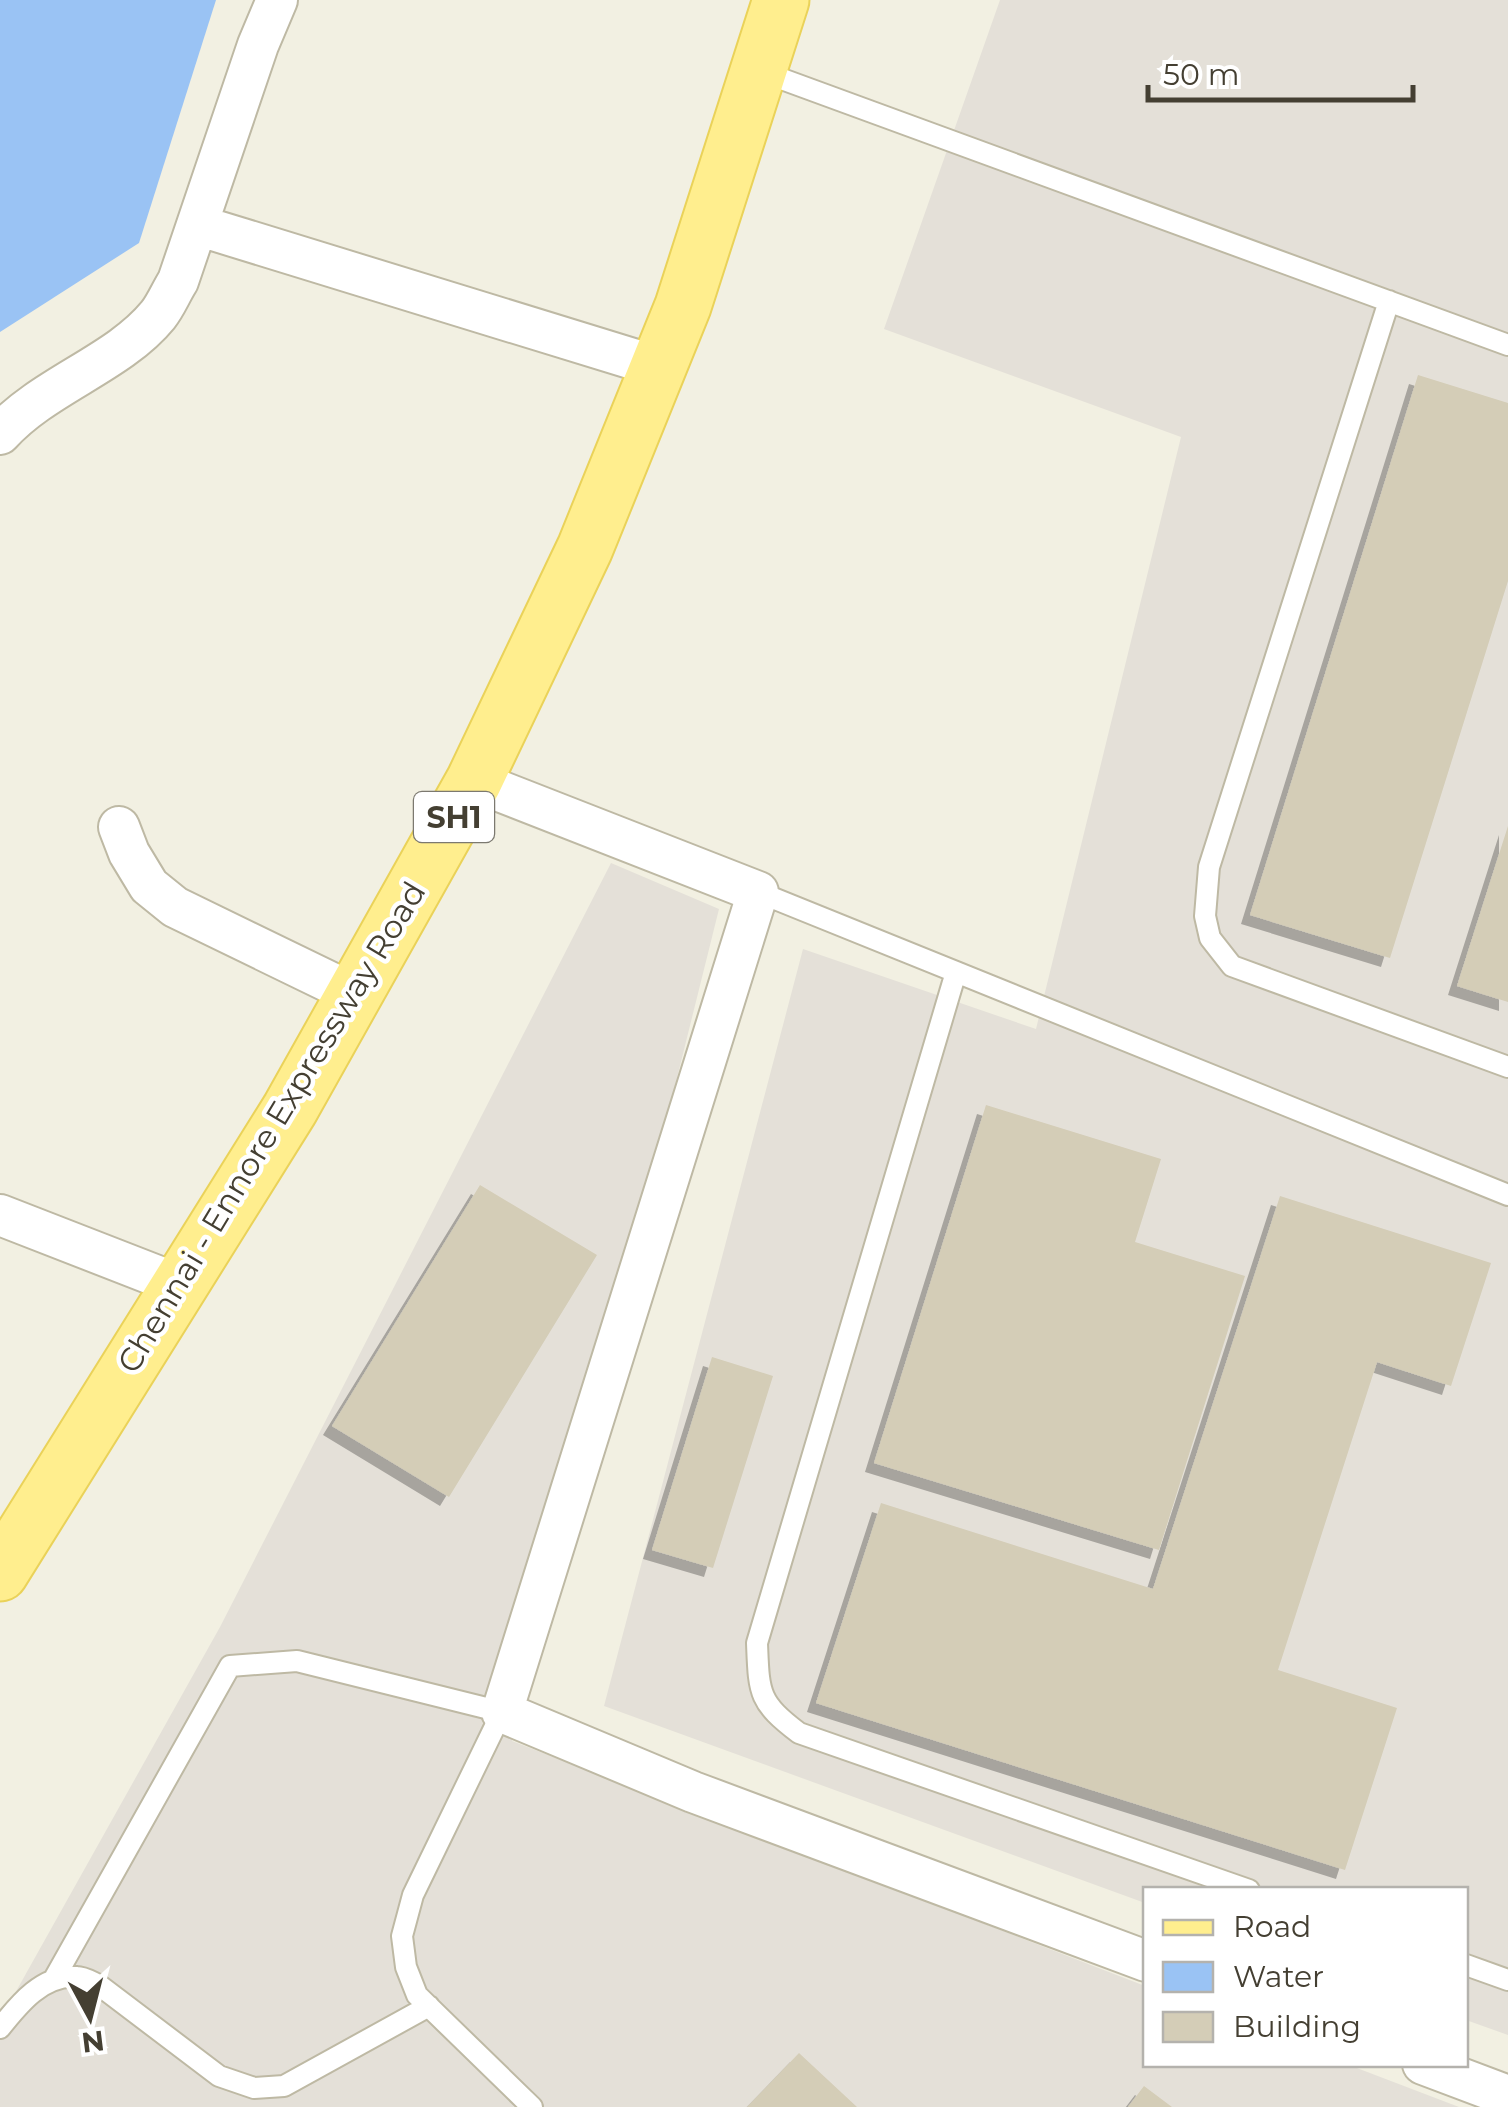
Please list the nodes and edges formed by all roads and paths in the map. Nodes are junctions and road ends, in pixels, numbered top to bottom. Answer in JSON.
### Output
{"nodes":[{"id":1,"x":277,"y":0,"type":"edge"},
{"id":2,"x":780,"y":0,"type":"edge"},
{"id":3,"x":758,"y":71,"type":"junction"},
{"id":4,"x":197,"y":225,"type":"junction"},
{"id":5,"x":1389,"y":302,"type":"junction"},
{"id":6,"x":1508,"y":345,"type":"edge"},
{"id":7,"x":659,"y":367,"type":"junction"},
{"id":8,"x":0,"y":434,"type":"edge"},
{"id":9,"x":474,"y":781,"type":"junction"},
{"id":10,"x":118,"y":827,"type":"dead end"},
{"id":11,"x":758,"y":892,"type":"junction"},
{"id":12,"x":956,"y":972,"type":"junction"},
{"id":13,"x":354,"y":994,"type":"junction"},
{"id":14,"x":1508,"y":1067,"type":"edge"},
{"id":15,"x":1508,"y":1196,"type":"edge"},
{"id":16,"x":0,"y":1215,"type":"edge"},
{"id":17,"x":180,"y":1285,"type":"junction"},
{"id":18,"x":18,"y":1514,"type":"edge"},
{"id":19,"x":0,"y":1574,"type":"edge"},
{"id":20,"x":502,"y":1712,"type":"junction"},
{"id":21,"x":1239,"y":1887,"type":"edge"},
{"id":22,"x":1143,"y":1960,"type":"edge"},
{"id":23,"x":1468,"y":1966,"type":"edge"},
{"id":24,"x":54,"y":1979,"type":"junction"},
{"id":25,"x":1508,"y":1980,"type":"edge"},
{"id":26,"x":428,"y":2006,"type":"junction"},
{"id":27,"x":0,"y":2028,"type":"edge"},
{"id":28,"x":1431,"y":2067,"type":"edge"},
{"id":29,"x":1508,"y":2096,"type":"edge"},
{"id":30,"x":532,"y":2107,"type":"edge"}],
"edges":[{"from":1,"to":4,"type":"street"},
{"from":2,"to":3,"type":"main road","name":"Chennai - Ennore Expressway Road","number":"SH1"},
{"from":3,"to":5,"type":"lane"},
{"from":3,"to":7,"type":"main road","name":"Chennai - Ennore Expressway Road","number":"SH1"},
{"from":4,"to":7,"type":"street"},
{"from":4,"to":8,"type":"street"},
{"from":5,"to":6,"type":"lane"},
{"from":5,"to":14,"type":"lane"},
{"from":7,"to":9,"type":"main road","name":"Chennai - Ennore Expressway Road","number":"SH1"},
{"from":9,"to":11,"type":"street"},
{"from":9,"to":13,"type":"main road","name":"Chennai - Ennore Expressway Road","number":"SH1"},
{"from":10,"to":13,"type":"street"},
{"from":11,"to":12,"type":"lane"},
{"from":11,"to":20,"type":"street"},
{"from":12,"to":15,"type":"lane"},
{"from":12,"to":21,"type":"lane"},
{"from":13,"to":17,"type":"main road","name":"Chennai - Ennore Expressway Road","number":"SH1"},
{"from":16,"to":17,"type":"street"},
{"from":17,"to":18,"type":"main road","name":"Chennai - Ennore Expressway Road","number":"SH1"},
{"from":18,"to":19,"type":"main road","name":"Chennai - Ennore Expressway Road","number":"SH1"},
{"from":20,"to":22,"type":"street"},
{"from":20,"to":24,"type":"lane"},
{"from":20,"to":26,"type":"lane"},
{"from":23,"to":25,"type":"lane"},
{"from":24,"to":26,"type":"lane"},
{"from":24,"to":27,"type":"lane"},
{"from":26,"to":30,"type":"lane"},
{"from":28,"to":29,"type":"street"}]}
